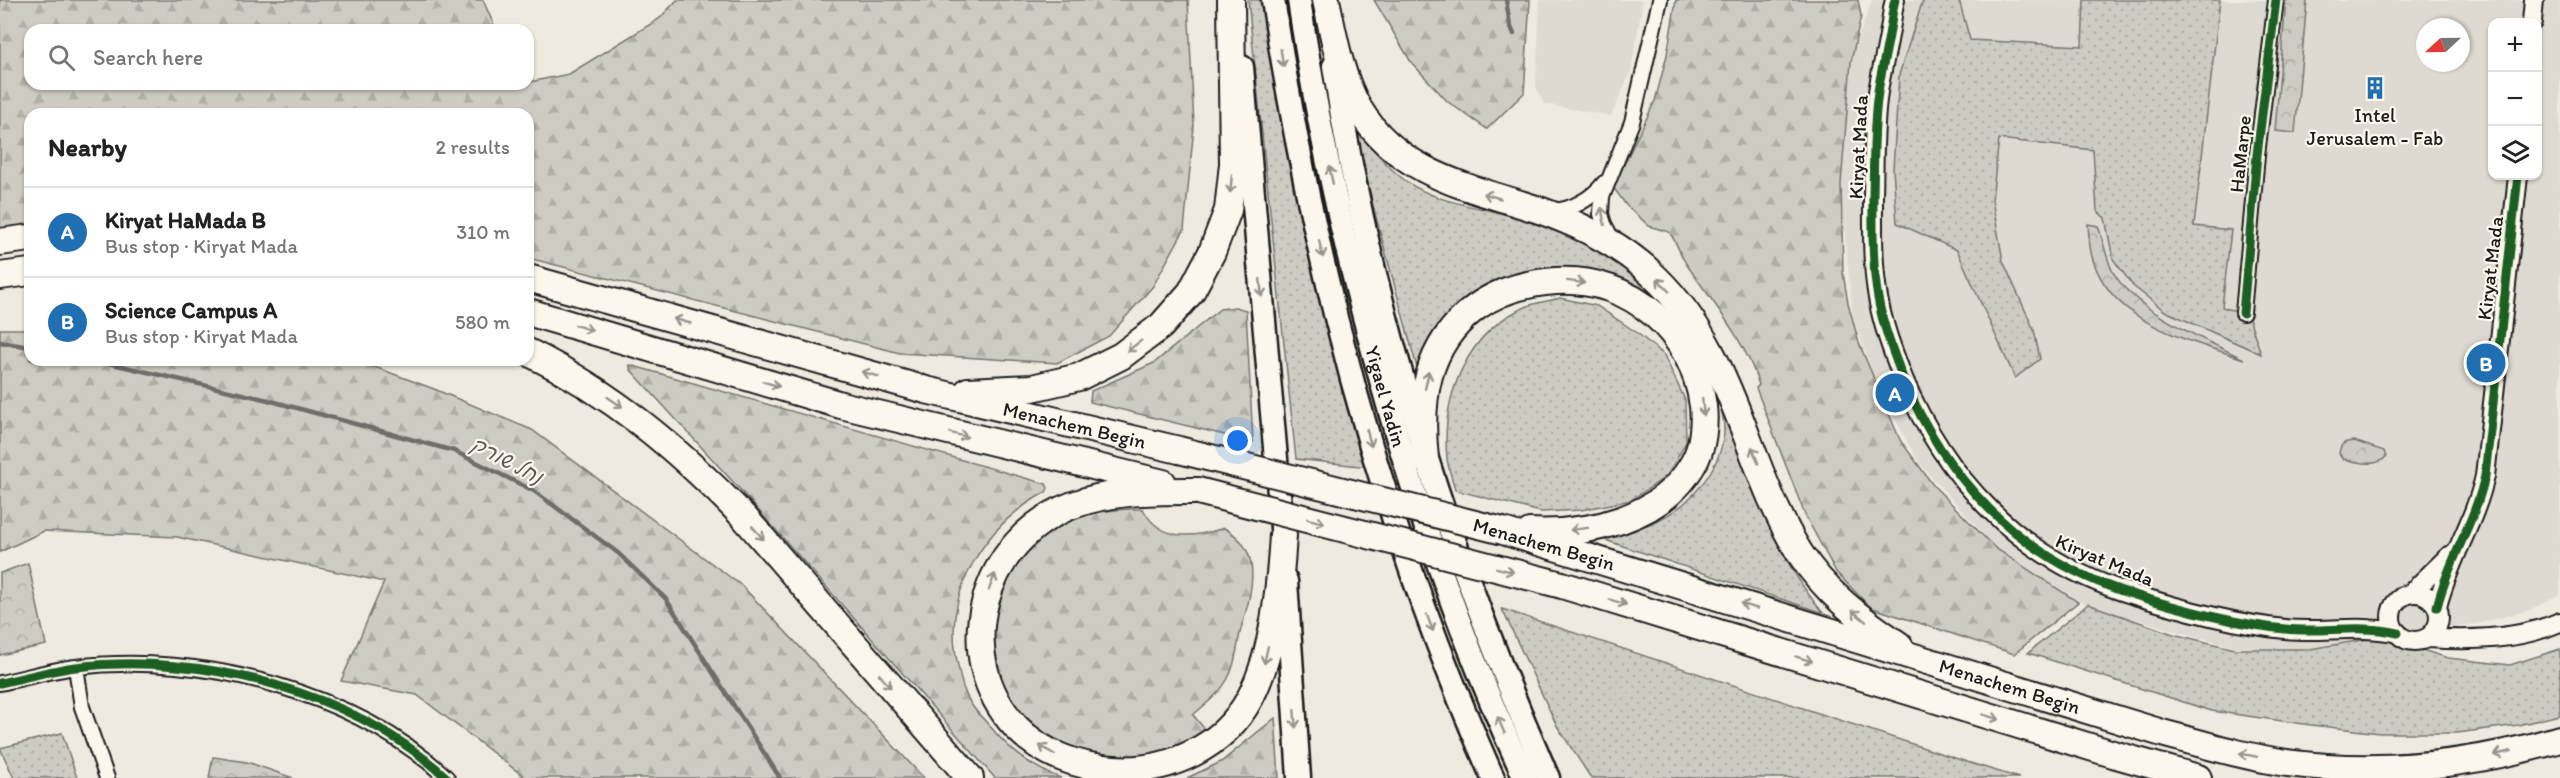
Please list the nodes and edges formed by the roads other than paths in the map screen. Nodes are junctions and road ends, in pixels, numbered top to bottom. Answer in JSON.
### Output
{"nodes":[{"id":1,"x":1232,"y":0,"type":"edge"},
{"id":2,"x":1236,"y":0,"type":"edge"},
{"id":3,"x":1273,"y":0,"type":"edge"},
{"id":4,"x":1299,"y":0,"type":"edge"},
{"id":5,"x":1325,"y":0,"type":"edge"},
{"id":6,"x":1660,"y":0,"type":"edge"},
{"id":7,"x":2276,"y":0,"type":"edge"},
{"id":8,"x":2534,"y":0,"type":"edge"},
{"id":9,"x":1894,"y":1,"type":"edge"},
{"id":10,"x":2532,"y":18,"type":"edge"},
{"id":11,"x":1607,"y":179,"type":"junction"},
{"id":12,"x":2518,"y":180,"type":"edge"},
{"id":13,"x":1543,"y":211,"type":"junction"},
{"id":14,"x":24,"y":239,"type":"edge"},
{"id":15,"x":0,"y":242,"type":"edge"},
{"id":16,"x":1620,"y":249,"type":"junction"},
{"id":17,"x":24,"y":273,"type":"edge"},
{"id":18,"x":0,"y":276,"type":"edge"},
{"id":19,"x":534,"y":280,"type":"edge"},
{"id":20,"x":2243,"y":313,"type":"dead end"},
{"id":21,"x":534,"y":314,"type":"edge"},
{"id":22,"x":534,"y":355,"type":"edge"},
{"id":23,"x":926,"y":390,"type":"junction"},
{"id":24,"x":1425,"y":459,"type":"junction"},
{"id":25,"x":1198,"y":491,"type":"junction"},
{"id":26,"x":1283,"y":535,"type":"junction"},
{"id":27,"x":1548,"y":538,"type":"junction"},
{"id":28,"x":2459,"y":543,"type":"junction"},
{"id":29,"x":2411,"y":593,"type":"junction"},
{"id":30,"x":2393,"y":607,"type":"junction"},
{"id":31,"x":2438,"y":611,"type":"junction"},
{"id":32,"x":2560,"y":622,"type":"edge"},
{"id":33,"x":2333,"y":629,"type":"junction"},
{"id":34,"x":2398,"y":633,"type":"junction"},
{"id":35,"x":2427,"y":638,"type":"junction"},
{"id":36,"x":2480,"y":638,"type":"junction"},
{"id":37,"x":76,"y":667,"type":"junction"},
{"id":38,"x":1965,"y":673,"type":"junction"},
{"id":39,"x":0,"y":683,"type":"edge"},
{"id":40,"x":2560,"y":739,"type":"edge"},
{"id":41,"x":107,"y":778,"type":"edge"},
{"id":42,"x":447,"y":778,"type":"edge"},
{"id":43,"x":970,"y":778,"type":"edge"},
{"id":44,"x":1299,"y":778,"type":"edge"},
{"id":45,"x":1493,"y":778,"type":"edge"},
{"id":46,"x":1525,"y":778,"type":"edge"},
{"id":47,"x":1548,"y":778,"type":"edge"},
{"id":48,"x":2198,"y":778,"type":"edge"}],
"edges":[{"from":1,"to":23,"type":"highway","one_way":true},
{"from":2,"to":26,"type":"highway","one_way":true},
{"from":3,"to":45,"type":"highway","name":"Yigael Yadin","one_way":true},
{"from":46,"to":4,"type":"highway","name":"Yigael Yadin","one_way":true},
{"from":13,"to":5,"type":"highway","one_way":true},
{"from":5,"to":24,"type":"highway"},
{"from":6,"to":11,"type":"street"},
{"from":7,"to":20,"type":"street","name":"HaMarpe"},
{"from":8,"to":10,"type":"street"},
{"from":9,"to":33,"type":"street","name":"Kiryat Mada"},
{"from":11,"to":13,"type":"street"},
{"from":16,"to":11,"type":"street","one_way":true},
{"from":12,"to":28,"type":"street","name":"Kiryat Mada"},
{"from":13,"to":16,"type":"highway"},
{"from":14,"to":15,"type":"highway"},
{"from":38,"to":16,"type":"highway","one_way":true},
{"from":17,"to":18,"type":"highway"},
{"from":23,"to":19,"type":"highway","name":"Menachem Begin","one_way":true},
{"from":21,"to":25,"type":"highway","name":"Menachem Begin","one_way":true},
{"from":22,"to":43,"type":"highway","one_way":true},
{"from":23,"to":27,"type":"highway","name":"Menachem Begin","bridge":true},
{"from":24,"to":27,"type":"highway","one_way":true},
{"from":24,"to":47,"type":"highway"},
{"from":26,"to":25,"type":"highway","one_way":true},
{"from":25,"to":48,"type":"highway","name":"Menachem Begin","one_way":true,"bridge":true},
{"from":26,"to":44,"type":"highway","one_way":true},
{"from":38,"to":27,"type":"highway","name":"Menachem Begin","one_way":true},
{"from":28,"to":29,"type":"street","name":"Kiryat Mada"},
{"from":28,"to":31,"type":"street","name":"Kiryat Mada"},
{"from":29,"to":30,"type":"street"},
{"from":29,"to":31,"type":"street"},
{"from":30,"to":33,"type":"street","name":"Kiryat Mada"},
{"from":30,"to":34,"type":"street"},
{"from":31,"to":35,"type":"street"},
{"from":31,"to":36,"type":"street"},
{"from":32,"to":36,"type":"street"},
{"from":33,"to":34,"type":"street","name":"Kiryat Mada"},
{"from":34,"to":35,"type":"street"},
{"from":35,"to":36,"type":"street"},
{"from":37,"to":39,"type":"street"},
{"from":37,"to":41,"type":"street"},
{"from":37,"to":42,"type":"street"},
{"from":40,"to":38,"type":"highway","name":"Menachem Begin","one_way":true}]}
